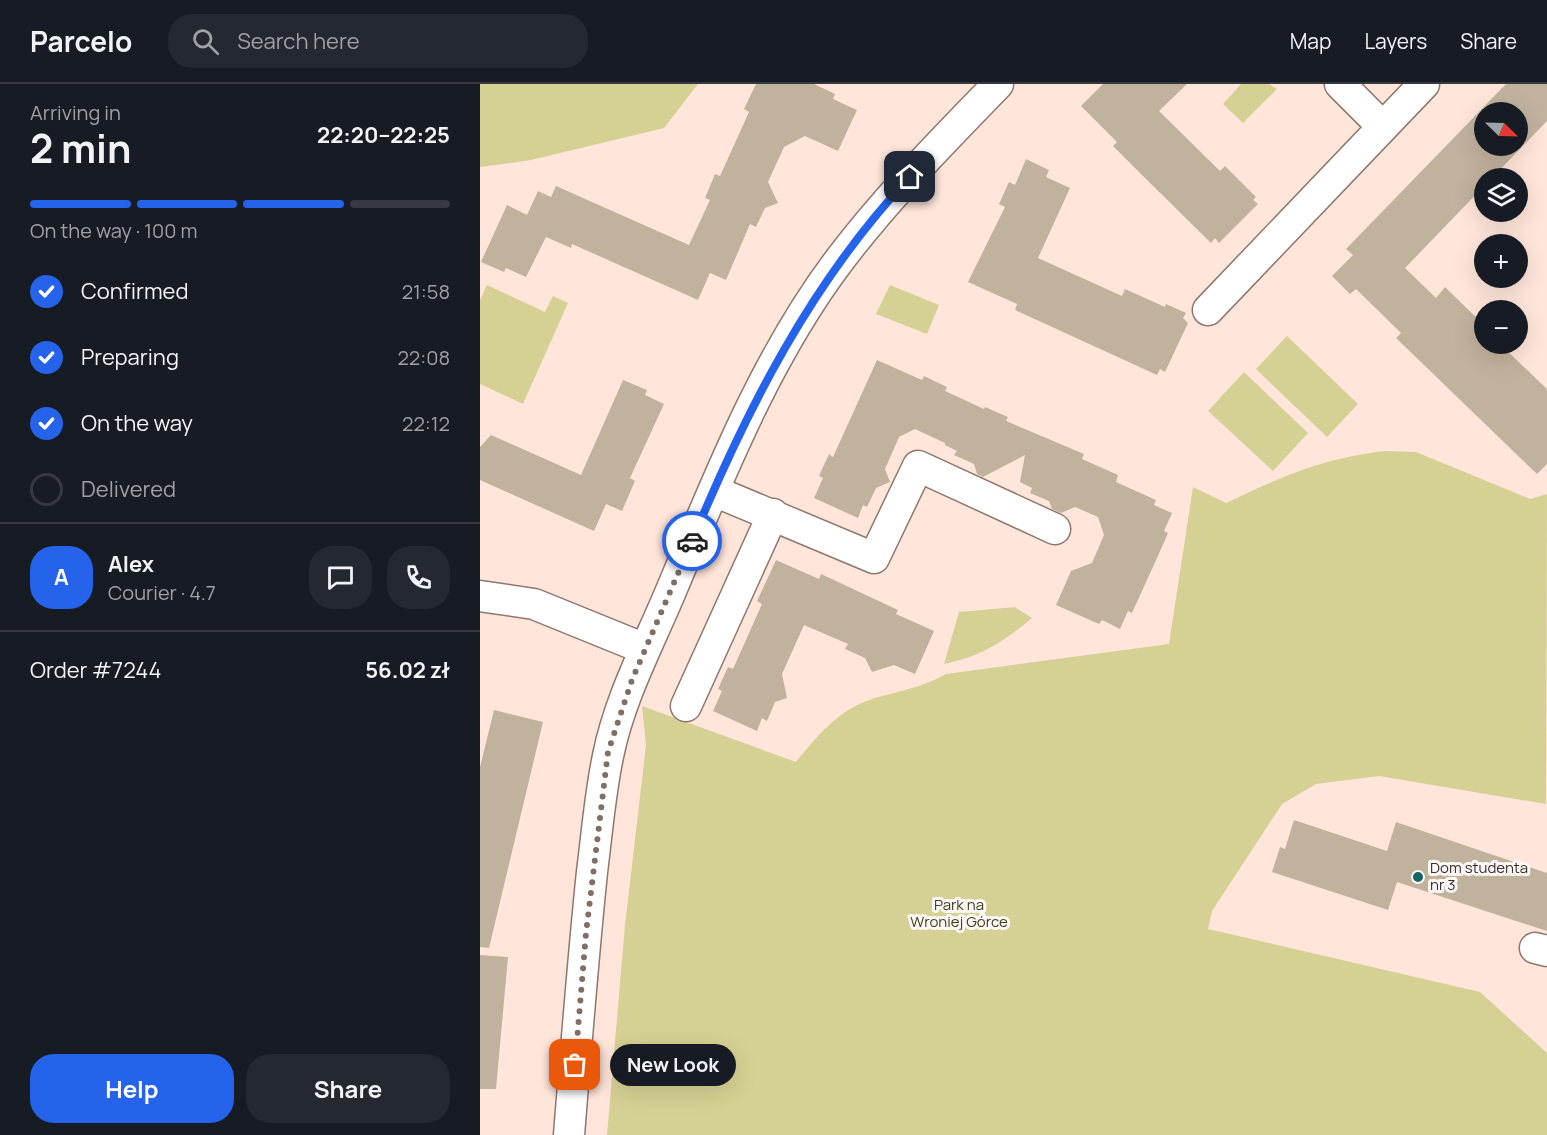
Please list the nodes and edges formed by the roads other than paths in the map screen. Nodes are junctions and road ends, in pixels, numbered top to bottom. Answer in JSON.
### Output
{"nodes":[{"id":1,"x":998,"y":84,"type":"edge"},
{"id":2,"x":1340,"y":84,"type":"edge"},
{"id":3,"x":1424,"y":84,"type":"edge"},
{"id":4,"x":1383,"y":127,"type":"junction"},
{"id":5,"x":1208,"y":310,"type":"dead end"},
{"id":6,"x":714,"y":491,"type":"junction"},
{"id":7,"x":773,"y":514,"type":"junction"},
{"id":8,"x":1055,"y":530,"type":"dead end"},
{"id":9,"x":480,"y":596,"type":"edge"},
{"id":10,"x":645,"y":649,"type":"junction"},
{"id":11,"x":686,"y":706,"type":"dead end"},
{"id":12,"x":569,"y":1135,"type":"edge"}],
"edges":[{"from":1,"to":6,"type":"street"},
{"from":2,"to":4,"type":"street"},
{"from":3,"to":4,"type":"street"},
{"from":4,"to":5,"type":"street"},
{"from":6,"to":7,"type":"street"},
{"from":6,"to":10,"type":"street"},
{"from":7,"to":8,"type":"street"},
{"from":7,"to":11,"type":"street"},
{"from":9,"to":10,"type":"street"},
{"from":10,"to":12,"type":"street"}]}
